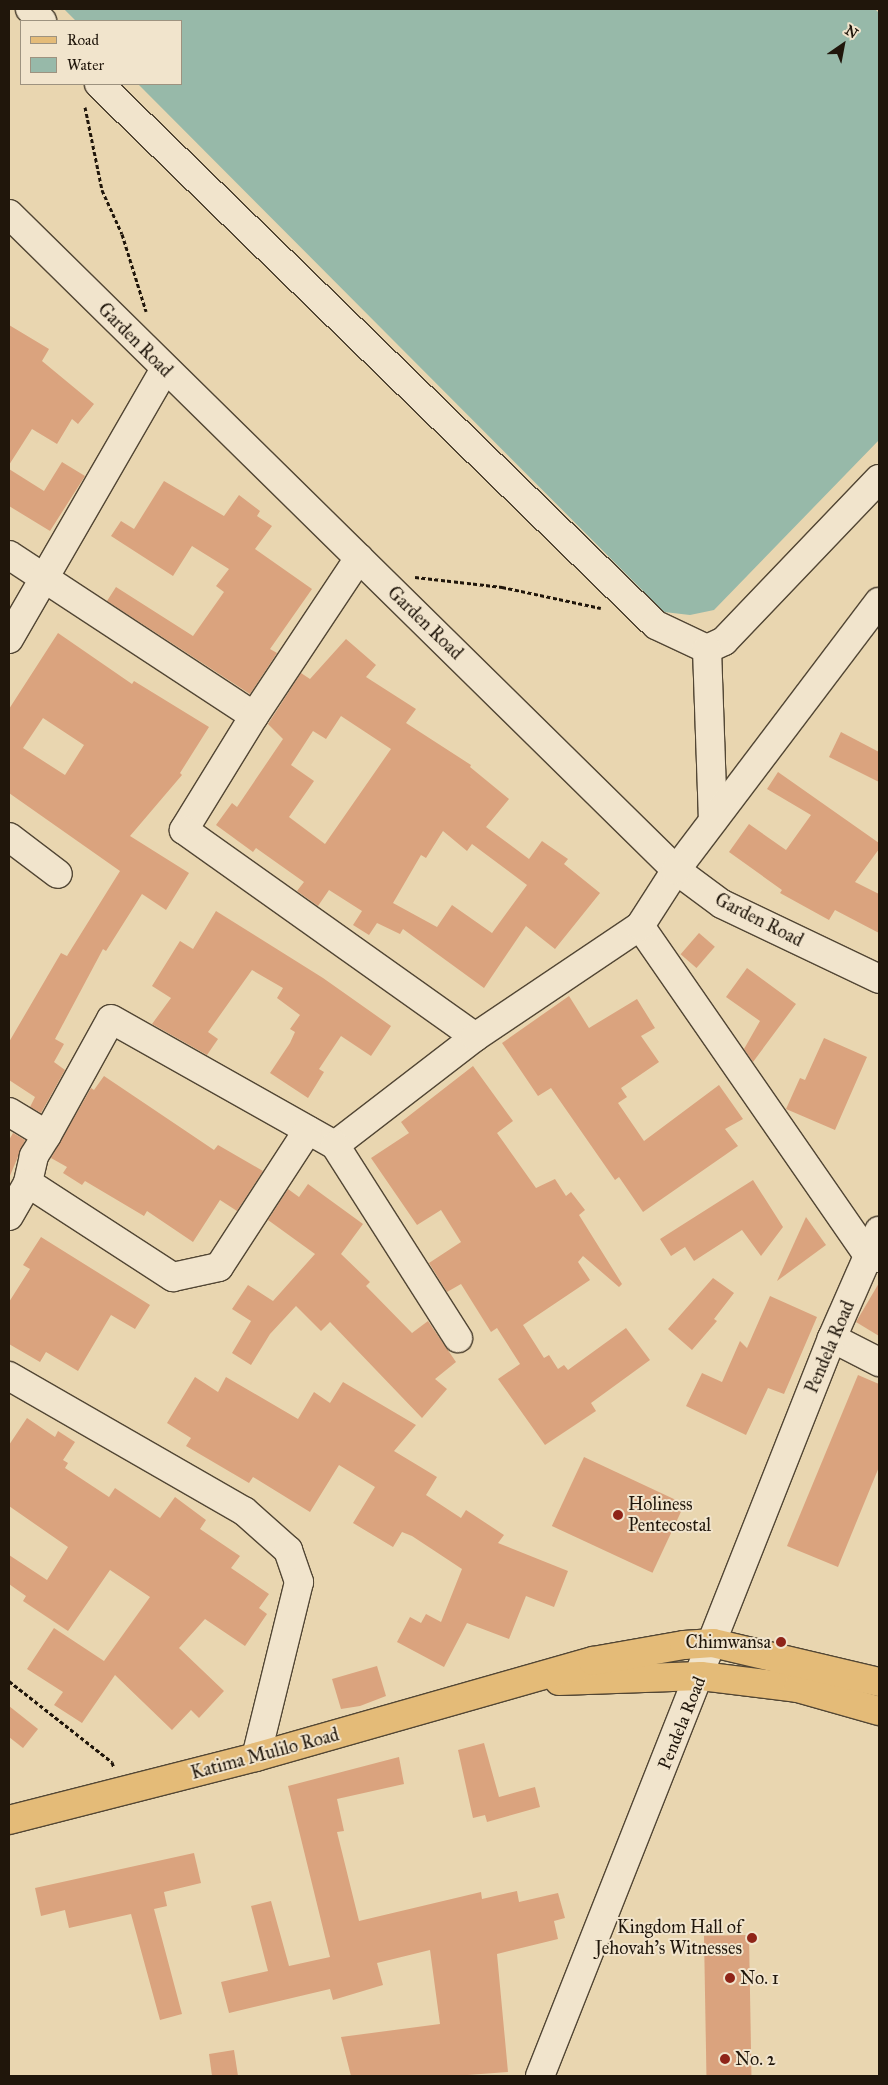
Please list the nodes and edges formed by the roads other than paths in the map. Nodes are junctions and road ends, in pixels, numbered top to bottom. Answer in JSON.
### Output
{"nodes":[{"id":1,"x":30,"y":9,"type":"edge"},
{"id":2,"x":41,"y":20,"type":"edge"},
{"id":3,"x":92,"y":93,"type":"edge"},
{"id":4,"x":9,"y":214,"type":"edge"},
{"id":5,"x":164,"y":370,"type":"junction"},
{"id":6,"x":879,"y":479,"type":"edge"},
{"id":7,"x":9,"y":555,"type":"edge"},
{"id":8,"x":366,"y":565,"type":"junction"},
{"id":9,"x":46,"y":579,"type":"junction"},
{"id":10,"x":879,"y":602,"type":"edge"},
{"id":11,"x":9,"y":639,"type":"edge"},
{"id":12,"x":707,"y":649,"type":"junction"},
{"id":13,"x":254,"y":716,"type":"junction"},
{"id":14,"x":713,"y":820,"type":"junction"},
{"id":15,"x":9,"y":837,"type":"edge"},
{"id":16,"x":676,"y":870,"type":"junction"},
{"id":17,"x":58,"y":874,"type":"dead end"},
{"id":18,"x":640,"y":926,"type":"junction"},
{"id":19,"x":879,"y":979,"type":"edge"},
{"id":20,"x":475,"y":1037,"type":"junction"},
{"id":21,"x":9,"y":1112,"type":"edge"},
{"id":22,"x":308,"y":1130,"type":"junction"},
{"id":23,"x":47,"y":1136,"type":"junction"},
{"id":24,"x":335,"y":1146,"type":"junction"},
{"id":25,"x":28,"y":1183,"type":"junction"},
{"id":26,"x":9,"y":1216,"type":"edge"},
{"id":27,"x":879,"y":1231,"type":"edge"},
{"id":28,"x":874,"y":1258,"type":"edge"},
{"id":29,"x":458,"y":1338,"type":"dead end"},
{"id":30,"x":832,"y":1338,"type":"junction"},
{"id":31,"x":879,"y":1362,"type":"edge"},
{"id":32,"x":9,"y":1376,"type":"edge"},
{"id":33,"x":713,"y":1643,"type":"junction"},
{"id":34,"x":701,"y":1676,"type":"junction"},
{"id":35,"x":520,"y":1682,"type":"junction"},
{"id":36,"x":879,"y":1682,"type":"edge"},
{"id":37,"x":879,"y":1711,"type":"edge"},
{"id":38,"x":256,"y":1757,"type":"junction"},
{"id":39,"x":9,"y":1820,"type":"edge"},
{"id":40,"x":540,"y":2076,"type":"edge"}],
"edges":[{"from":1,"to":2,"type":"street"},
{"from":3,"to":12,"type":"street"},
{"from":4,"to":5,"type":"street","name":"Garden Road"},
{"from":5,"to":8,"type":"street","name":"Garden Road"},
{"from":5,"to":9,"type":"street"},
{"from":6,"to":12,"type":"street"},
{"from":7,"to":9,"type":"street"},
{"from":8,"to":13,"type":"street"},
{"from":8,"to":16,"type":"street","name":"Garden Road"},
{"from":9,"to":11,"type":"street"},
{"from":9,"to":13,"type":"street"},
{"from":10,"to":14,"type":"street"},
{"from":12,"to":14,"type":"street"},
{"from":13,"to":20,"type":"street"},
{"from":14,"to":16,"type":"street"},
{"from":15,"to":17,"type":"street"},
{"from":16,"to":18,"type":"street"},
{"from":16,"to":19,"type":"street","name":"Garden Road"},
{"from":18,"to":20,"type":"street"},
{"from":18,"to":28,"type":"street"},
{"from":20,"to":24,"type":"street"},
{"from":21,"to":23,"type":"street"},
{"from":22,"to":23,"type":"street"},
{"from":22,"to":24,"type":"street"},
{"from":22,"to":25,"type":"street"},
{"from":23,"to":25,"type":"street"},
{"from":24,"to":29,"type":"street"},
{"from":25,"to":26,"type":"street"},
{"from":27,"to":28,"type":"street","name":"Pendela Road"},
{"from":28,"to":30,"type":"street","name":"Pendela Road"},
{"from":30,"to":31,"type":"street"},
{"from":30,"to":33,"type":"street","name":"Pendela Road"},
{"from":32,"to":38,"type":"street"},
{"from":33,"to":34,"type":"street","name":"Pendela Road"},
{"from":33,"to":35,"type":"main road","name":"Katima Mulilo Road"},
{"from":33,"to":36,"type":"main road","name":"Katima Mulilo Road"},
{"from":34,"to":35,"type":"main road","name":"Katima Mulilo Road"},
{"from":34,"to":37,"type":"main road","name":"Katima Mulilo Road"},
{"from":34,"to":40,"type":"street","name":"Pendela Road"},
{"from":35,"to":38,"type":"main road","name":"Katima Mulilo Road"},
{"from":38,"to":39,"type":"main road","name":"Katima Mulilo Road"}]}
